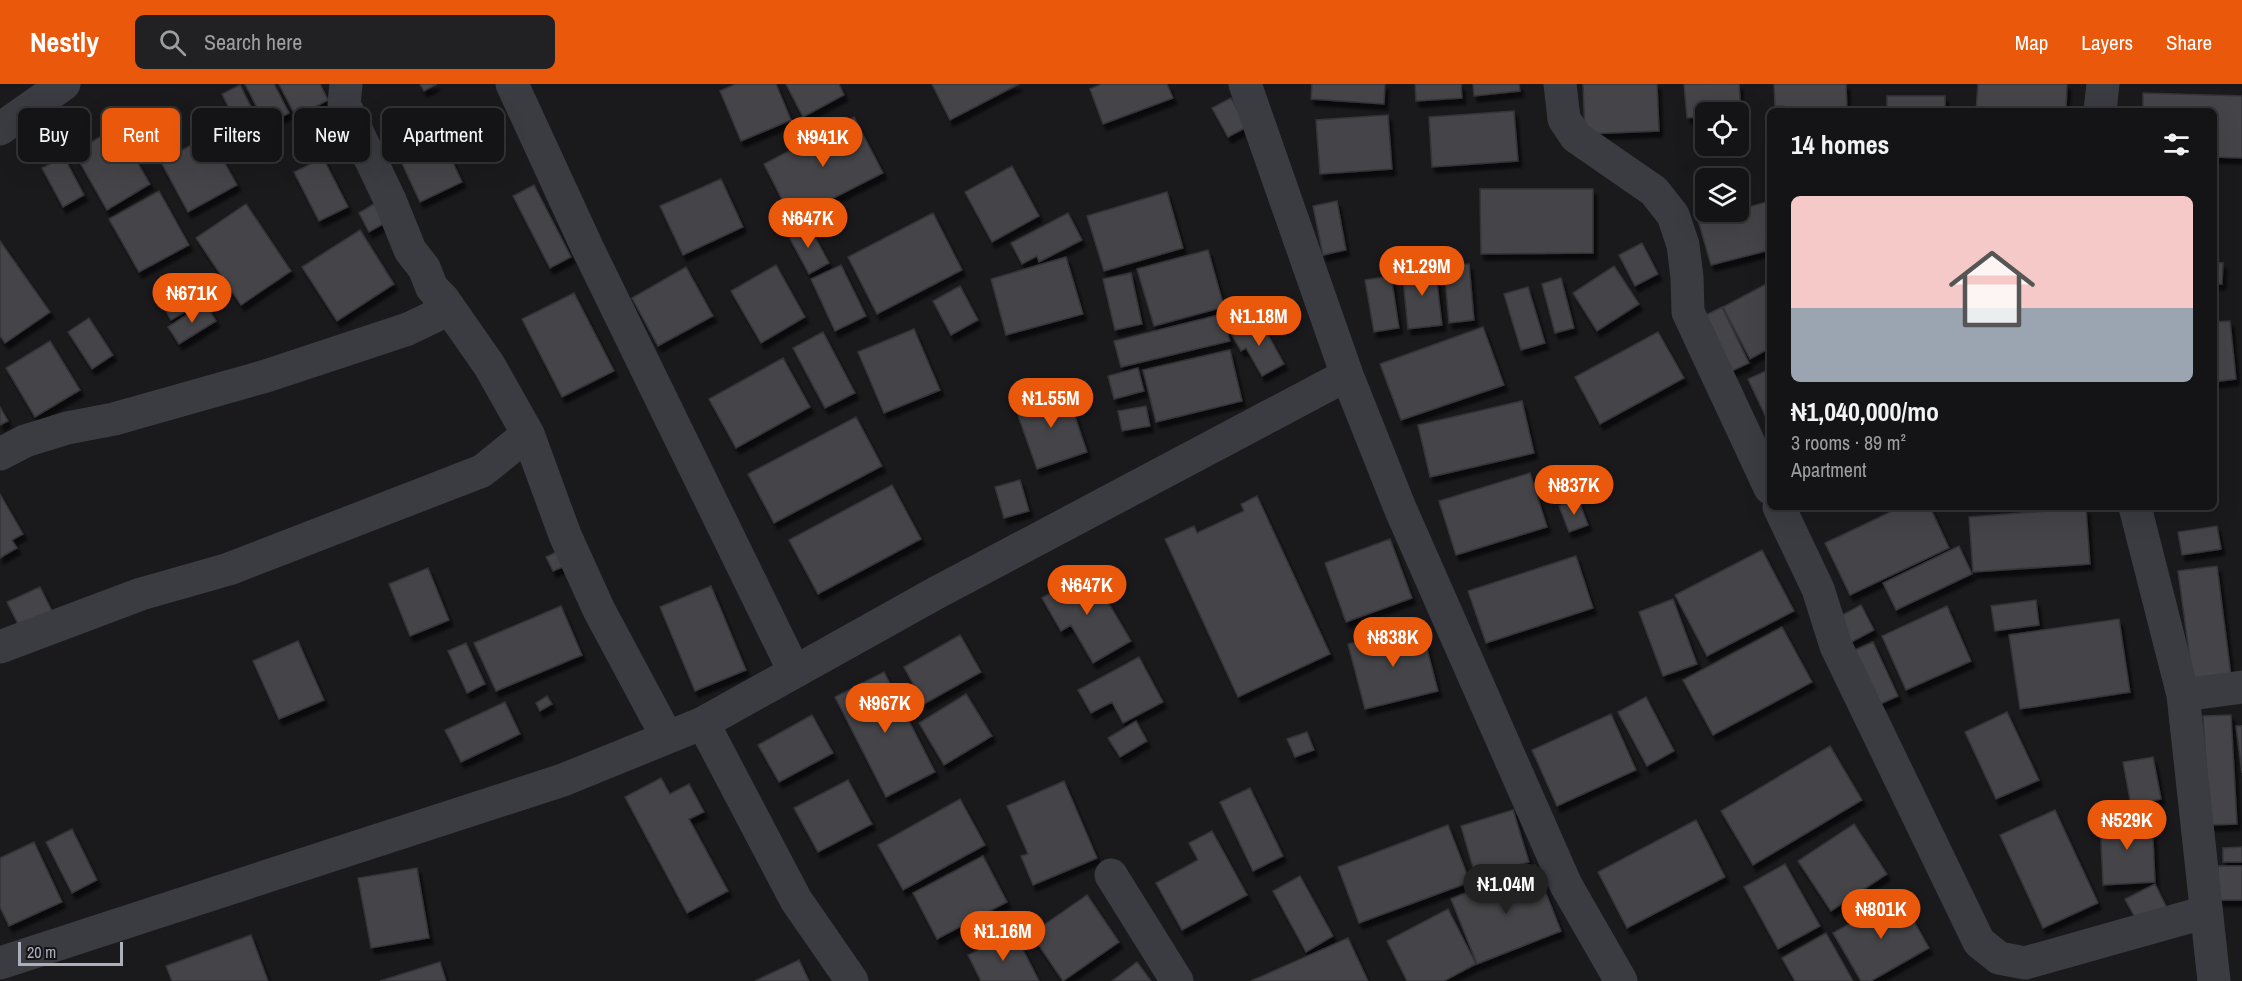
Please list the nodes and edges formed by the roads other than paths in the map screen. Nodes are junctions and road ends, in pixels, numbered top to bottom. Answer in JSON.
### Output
{"nodes":[{"id":1,"x":64,"y":84,"type":"edge"},
{"id":2,"x":346,"y":84,"type":"edge"},
{"id":3,"x":512,"y":84,"type":"edge"},
{"id":4,"x":1245,"y":84,"type":"edge"},
{"id":5,"x":1560,"y":84,"type":"edge"},
{"id":6,"x":2103,"y":84,"type":"edge"},
{"id":7,"x":2100,"y":108,"type":"edge"},
{"id":8,"x":0,"y":129,"type":"edge"},
{"id":9,"x":443,"y":299,"type":"junction"},
{"id":10,"x":1347,"y":375,"type":"junction"},
{"id":11,"x":528,"y":434,"type":"junction"},
{"id":12,"x":0,"y":454,"type":"edge"},
{"id":13,"x":1767,"y":482,"type":"edge"},
{"id":14,"x":1780,"y":510,"type":"edge"},
{"id":15,"x":2136,"y":510,"type":"edge"},
{"id":16,"x":0,"y":647,"type":"edge"},
{"id":17,"x":794,"y":672,"type":"junction"},
{"id":18,"x":2242,"y":687,"type":"edge"},
{"id":19,"x":2183,"y":695,"type":"junction"},
{"id":20,"x":703,"y":723,"type":"junction"},
{"id":21,"x":667,"y":737,"type":"junction"},
{"id":22,"x":1112,"y":874,"type":"dead end"},
{"id":23,"x":2206,"y":912,"type":"junction"},
{"id":24,"x":0,"y":961,"type":"edge"},
{"id":25,"x":852,"y":981,"type":"edge"},
{"id":26,"x":1177,"y":981,"type":"edge"},
{"id":27,"x":1621,"y":981,"type":"edge"},
{"id":28,"x":2214,"y":981,"type":"edge"}],
"edges":[{"from":1,"to":8,"type":"street"},
{"from":2,"to":9,"type":"street"},
{"from":3,"to":17,"type":"street"},
{"from":4,"to":10,"type":"street"},
{"from":5,"to":13,"type":"street"},
{"from":6,"to":7,"type":"street"},
{"from":9,"to":11,"type":"street"},
{"from":9,"to":12,"type":"street"},
{"from":10,"to":17,"type":"street"},
{"from":10,"to":27,"type":"street"},
{"from":11,"to":16,"type":"street"},
{"from":11,"to":21,"type":"street"},
{"from":14,"to":23,"type":"street"},
{"from":15,"to":19,"type":"street"},
{"from":17,"to":20,"type":"street"},
{"from":18,"to":19,"type":"street"},
{"from":19,"to":23,"type":"street"},
{"from":20,"to":21,"type":"street"},
{"from":20,"to":25,"type":"street"},
{"from":21,"to":24,"type":"street"},
{"from":22,"to":26,"type":"street"},
{"from":23,"to":28,"type":"street"}]}
